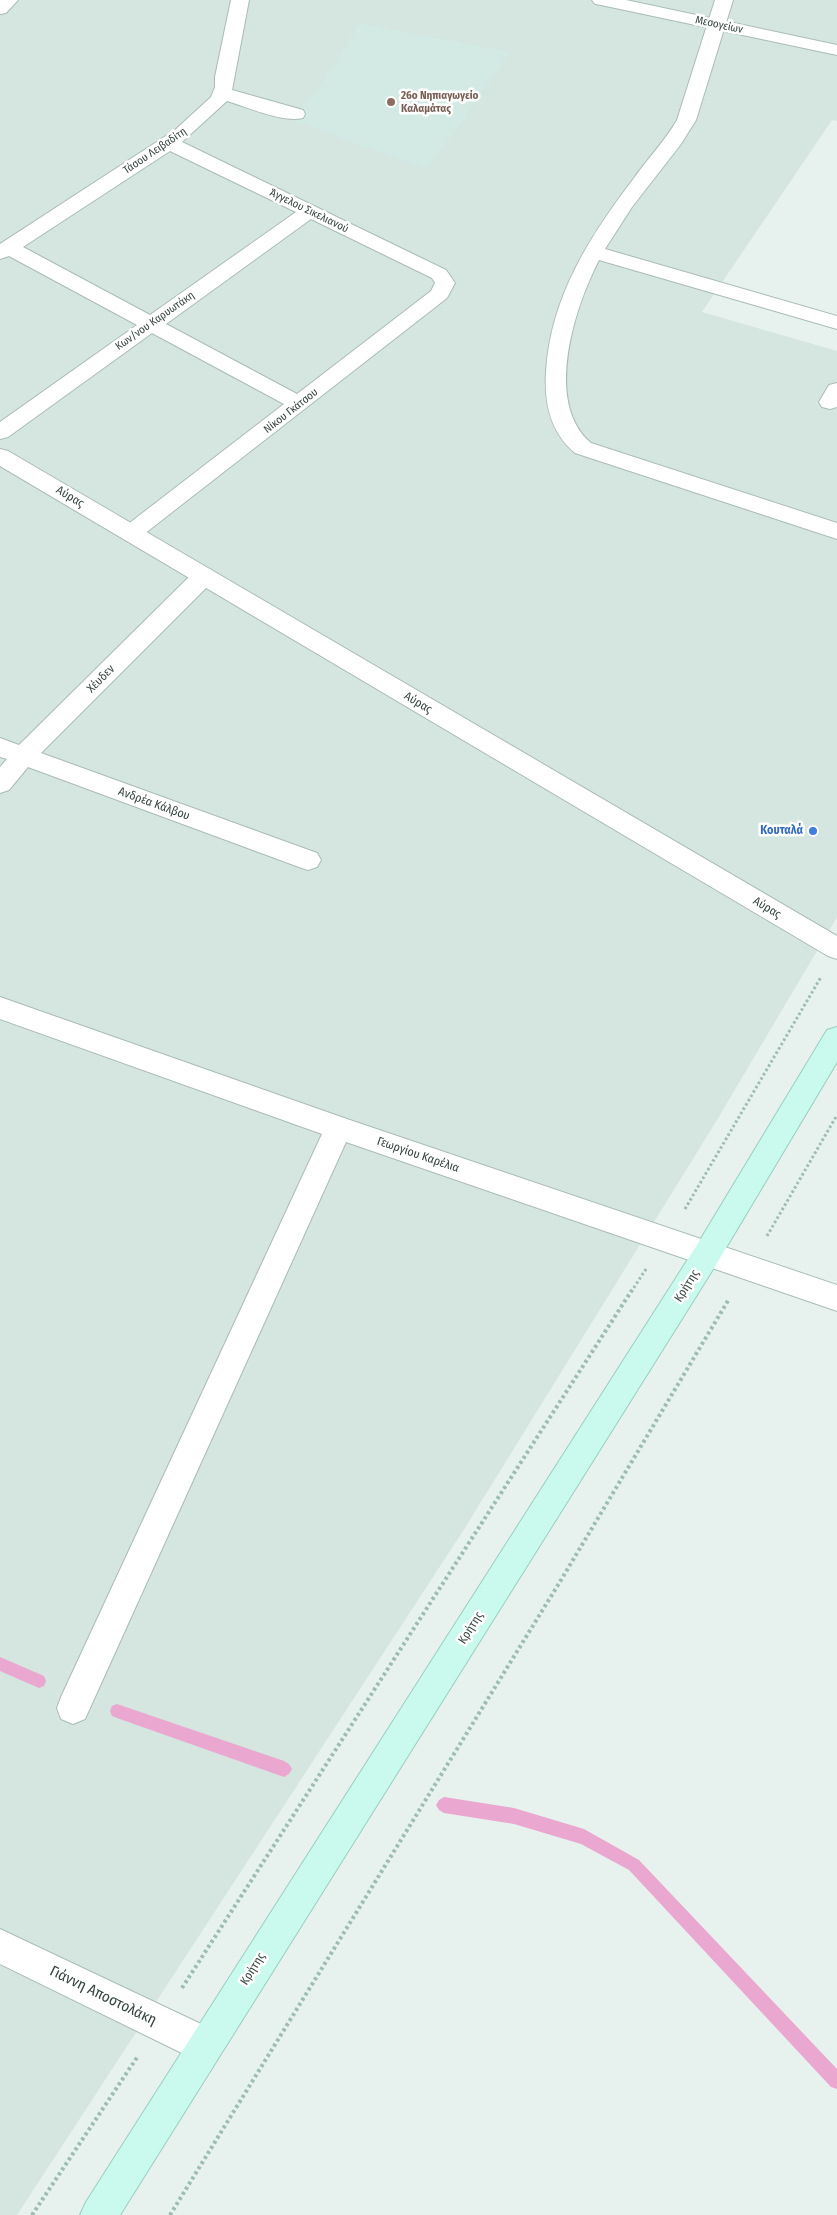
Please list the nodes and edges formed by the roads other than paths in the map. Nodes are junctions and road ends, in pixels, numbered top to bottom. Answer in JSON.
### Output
{"nodes":[{"id":1,"x":9,"y":0,"type":"edge"},
{"id":2,"x":240,"y":0,"type":"edge"},
{"id":3,"x":601,"y":0,"type":"edge"},
{"id":4,"x":724,"y":0,"type":"edge"},
{"id":5,"x":0,"y":9,"type":"edge"},
{"id":6,"x":716,"y":25,"type":"junction"},
{"id":7,"x":837,"y":50,"type":"edge"},
{"id":8,"x":222,"y":93,"type":"junction"},
{"id":9,"x":296,"y":114,"type":"dead end"},
{"id":10,"x":169,"y":143,"type":"junction"},
{"id":11,"x":310,"y":211,"type":"junction"},
{"id":12,"x":4,"y":250,"type":"edge"},
{"id":13,"x":592,"y":252,"type":"junction"},
{"id":14,"x":446,"y":283,"type":"joint"},
{"id":15,"x":837,"y":322,"type":"edge"},
{"id":16,"x":150,"y":325,"type":"junction"},
{"id":17,"x":300,"y":404,"type":"junction"},
{"id":18,"x":0,"y":432,"type":"edge"},
{"id":19,"x":0,"y":456,"type":"edge"},
{"id":20,"x":837,"y":531,"type":"edge"},
{"id":21,"x":131,"y":533,"type":"junction"},
{"id":22,"x":204,"y":576,"type":"junction"},
{"id":23,"x":0,"y":747,"type":"edge"},
{"id":24,"x":23,"y":756,"type":"junction"},
{"id":25,"x":0,"y":784,"type":"edge"},
{"id":26,"x":308,"y":860,"type":"dead end"},
{"id":27,"x":837,"y":949,"type":"edge"},
{"id":28,"x":0,"y":1008,"type":"edge"},
{"id":29,"x":837,"y":1038,"type":"edge"},
{"id":30,"x":339,"y":1128,"type":"junction"},
{"id":31,"x":707,"y":1254,"type":"junction"},
{"id":32,"x":837,"y":1298,"type":"edge"},
{"id":33,"x":73,"y":1708,"type":"dead end"},
{"id":34,"x":0,"y":1946,"type":"edge"},
{"id":35,"x":205,"y":2045,"type":"junction"},
{"id":36,"x":99,"y":2215,"type":"edge"}],
"edges":[{"from":1,"to":5,"type":"street"},
{"from":2,"to":8,"type":"street","name":"Τάσου Λειβαδίτη"},
{"from":3,"to":6,"type":"street","name":"Μεσογείων"},
{"from":4,"to":6,"type":"street"},
{"from":6,"to":7,"type":"street","name":"Μεσογείων"},
{"from":6,"to":13,"type":"street"},
{"from":8,"to":9,"type":"street"},
{"from":8,"to":10,"type":"street","name":"Τάσου Λειβαδίτη"},
{"from":10,"to":11,"type":"street","name":"Άγγελου Σικελιανού"},
{"from":10,"to":12,"type":"street","name":"Τάσου Λειβαδίτη"},
{"from":11,"to":14,"type":"street","name":"Άγγελου Σικελιανού"},
{"from":11,"to":16,"type":"street","name":"Κων/νου Καρυωτάκη"},
{"from":12,"to":16,"type":"street"},
{"from":13,"to":15,"type":"street"},
{"from":13,"to":20,"type":"street"},
{"from":14,"to":17,"type":"street","name":"Νίκου Γκάτσου"},
{"from":16,"to":17,"type":"street"},
{"from":16,"to":18,"type":"street","name":"Κων/νου Καρυωτάκη"},
{"from":17,"to":21,"type":"street","name":"Νίκου Γκάτσου"},
{"from":19,"to":21,"type":"street","name":"Αύρας"},
{"from":21,"to":22,"type":"street","name":"Αύρας"},
{"from":22,"to":24,"type":"street","name":"Χέυδεν"},
{"from":22,"to":27,"type":"street","name":"Αύρας"},
{"from":23,"to":24,"type":"street","name":"Ανδρέα Κάλβου"},
{"from":24,"to":25,"type":"street","name":"Χέυδεν"},
{"from":24,"to":26,"type":"street","name":"Ανδρέα Κάλβου"},
{"from":28,"to":30,"type":"street","name":"Γεωργίου Καρέλια"},
{"from":29,"to":31,"type":"main road","name":"Κρήτης"},
{"from":30,"to":31,"type":"street","name":"Γεωργίου Καρέλια"},
{"from":30,"to":33,"type":"street"},
{"from":31,"to":32,"type":"street","name":"Γεωργίου Καρέλια"},
{"from":31,"to":35,"type":"main road","name":"Κρήτης"},
{"from":34,"to":35,"type":"street","name":"Γιάννη Αποστολάκη"},
{"from":35,"to":36,"type":"main road","name":"Κρήτης"}]}
